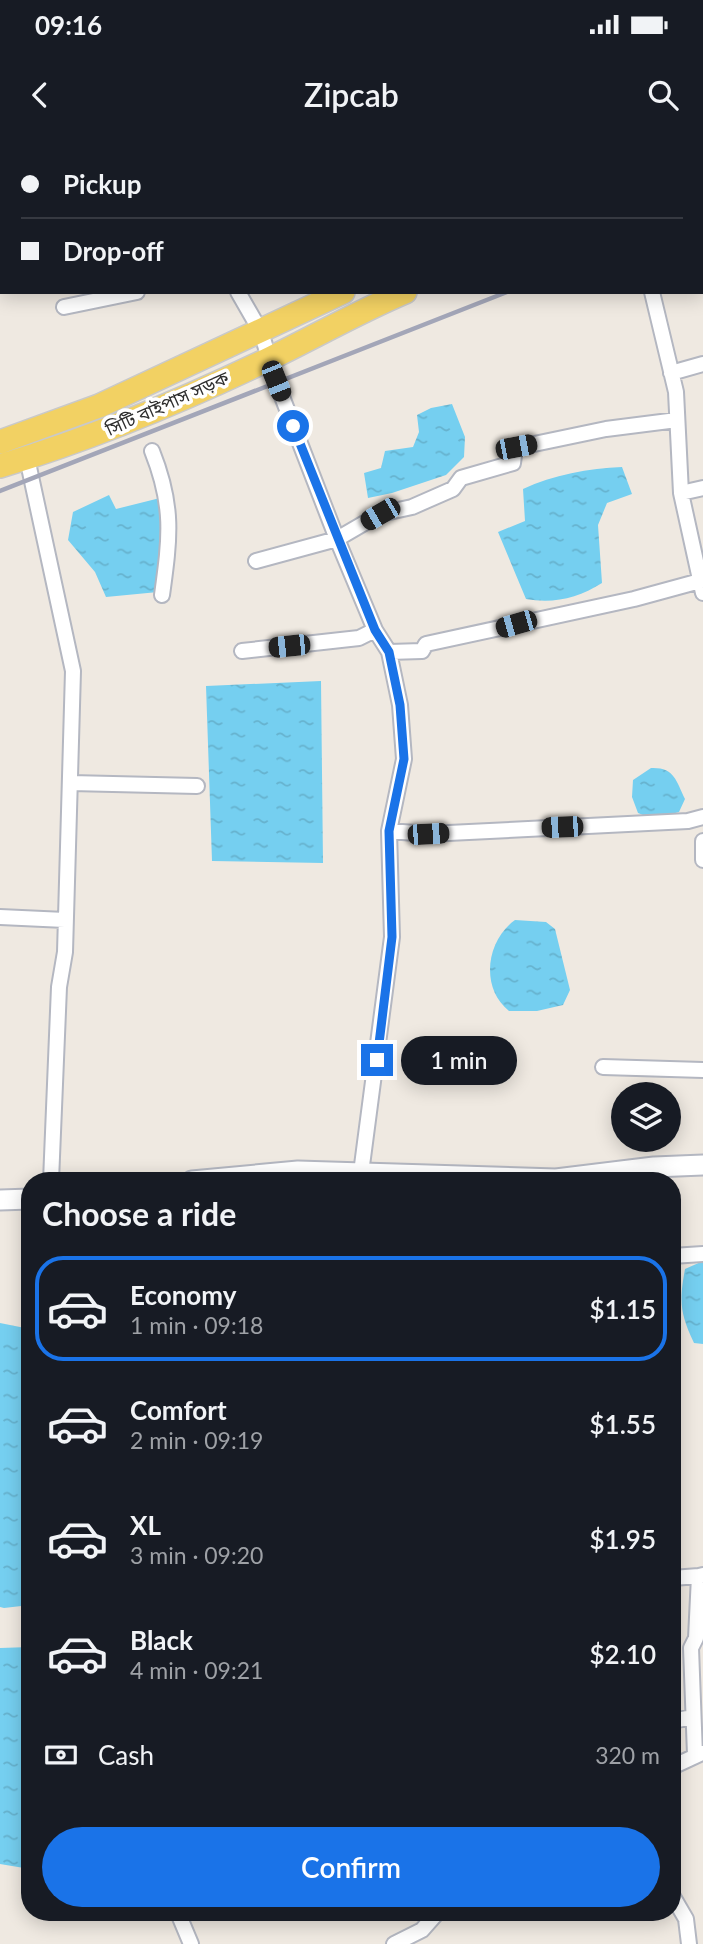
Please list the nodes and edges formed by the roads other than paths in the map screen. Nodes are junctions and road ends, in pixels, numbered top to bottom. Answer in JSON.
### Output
{"nodes":[{"id":1,"x":126,"y":294,"type":"edge"},
{"id":2,"x":240,"y":294,"type":"edge"},
{"id":3,"x":337,"y":294,"type":"edge"},
{"id":4,"x":401,"y":294,"type":"edge"},
{"id":5,"x":652,"y":294,"type":"edge"},
{"id":6,"x":64,"y":307,"type":"dead end"},
{"id":7,"x":261,"y":332,"type":"junction"},
{"id":8,"x":269,"y":359,"type":"junction"},
{"id":9,"x":703,"y":364,"type":"edge"},
{"id":10,"x":671,"y":373,"type":"junction"},
{"id":11,"x":677,"y":420,"type":"junction"},
{"id":12,"x":0,"y":442,"type":"edge"},
{"id":13,"x":152,"y":451,"type":"dead end"},
{"id":14,"x":27,"y":458,"type":"junction"},
{"id":15,"x":0,"y":466,"type":"edge"},
{"id":16,"x":703,"y":488,"type":"edge"},
{"id":17,"x":681,"y":493,"type":"junction"},
{"id":18,"x":337,"y":539,"type":"junction"},
{"id":19,"x":256,"y":561,"type":"dead end"},
{"id":20,"x":701,"y":587,"type":"edge"},
{"id":21,"x":162,"y":595,"type":"dead end"},
{"id":22,"x":375,"y":630,"type":"junction"},
{"id":23,"x":242,"y":651,"type":"dead end"},
{"id":24,"x":389,"y":652,"type":"junction"},
{"id":25,"x":71,"y":783,"type":"junction"},
{"id":26,"x":197,"y":786,"type":"dead end"},
{"id":27,"x":703,"y":817,"type":"edge"},
{"id":28,"x":389,"y":831,"type":"junction"},
{"id":29,"x":703,"y":841,"type":"edge"},
{"id":30,"x":703,"y":860,"type":"edge"},
{"id":31,"x":0,"y":917,"type":"edge"},
{"id":32,"x":65,"y":920,"type":"junction"},
{"id":33,"x":603,"y":1067,"type":"dead end"},
{"id":34,"x":703,"y":1070,"type":"edge"},
{"id":35,"x":703,"y":1165,"type":"edge"},
{"id":36,"x":51,"y":1172,"type":"edge"},
{"id":37,"x":287,"y":1172,"type":"edge"},
{"id":38,"x":312,"y":1172,"type":"edge"},
{"id":39,"x":366,"y":1172,"type":"edge"},
{"id":40,"x":613,"y":1172,"type":"edge"},
{"id":41,"x":21,"y":1199,"type":"edge"},
{"id":42,"x":0,"y":1200,"type":"edge"},
{"id":43,"x":703,"y":1254,"type":"edge"},
{"id":44,"x":681,"y":1255,"type":"edge"},
{"id":45,"x":701,"y":1575,"type":"edge"},
{"id":46,"x":681,"y":1577,"type":"edge"},
{"id":47,"x":693,"y":1717,"type":"junction"},
{"id":48,"x":681,"y":1719,"type":"edge"},
{"id":49,"x":699,"y":1754,"type":"edge"},
{"id":50,"x":681,"y":1763,"type":"edge"},
{"id":51,"x":681,"y":1910,"type":"edge"},
{"id":52,"x":181,"y":1921,"type":"edge"},
{"id":53,"x":430,"y":1921,"type":"edge"},
{"id":54,"x":191,"y":1944,"type":"edge"},
{"id":55,"x":394,"y":1944,"type":"edge"},
{"id":56,"x":689,"y":1944,"type":"edge"}],
"edges":[{"from":1,"to":6,"type":"street"},
{"from":2,"to":7,"type":"street"},
{"from":3,"to":7,"type":"main road"},
{"from":4,"to":8,"type":"main road","name":"সিটি বাইপাস সড়ক"},
{"from":5,"to":10,"type":"street"},
{"from":7,"to":8,"type":"street"},
{"from":7,"to":12,"type":"main road"},
{"from":8,"to":14,"type":"main road","name":"সিটি বাইপাস সড়ক"},
{"from":8,"to":18,"type":"street"},
{"from":9,"to":10,"type":"street"},
{"from":10,"to":11,"type":"street"},
{"from":11,"to":17,"type":"street"},
{"from":11,"to":18,"type":"street"},
{"from":13,"to":21,"type":"street"},
{"from":14,"to":15,"type":"main road","name":"সিটি বাইপাস সড়ক"},
{"from":14,"to":25,"type":"street"},
{"from":16,"to":17,"type":"street"},
{"from":17,"to":20,"type":"street"},
{"from":18,"to":19,"type":"street"},
{"from":18,"to":22,"type":"street"},
{"from":20,"to":24,"type":"street"},
{"from":22,"to":23,"type":"street"},
{"from":22,"to":24,"type":"street"},
{"from":24,"to":28,"type":"street"},
{"from":25,"to":26,"type":"street"},
{"from":25,"to":32,"type":"street"},
{"from":27,"to":28,"type":"street"},
{"from":28,"to":39,"type":"street"},
{"from":29,"to":30,"type":"street"},
{"from":31,"to":32,"type":"street"},
{"from":32,"to":36,"type":"street"},
{"from":33,"to":34,"type":"street"},
{"from":35,"to":40,"type":"street"},
{"from":37,"to":38,"type":"street"},
{"from":41,"to":42,"type":"street"},
{"from":43,"to":44,"type":"street"},
{"from":45,"to":46,"type":"street"},
{"from":45,"to":47,"type":"street"},
{"from":47,"to":48,"type":"street"},
{"from":47,"to":49,"type":"street"},
{"from":49,"to":50,"type":"street"},
{"from":51,"to":56,"type":"street"},
{"from":52,"to":54,"type":"street"},
{"from":53,"to":55,"type":"street"}]}
